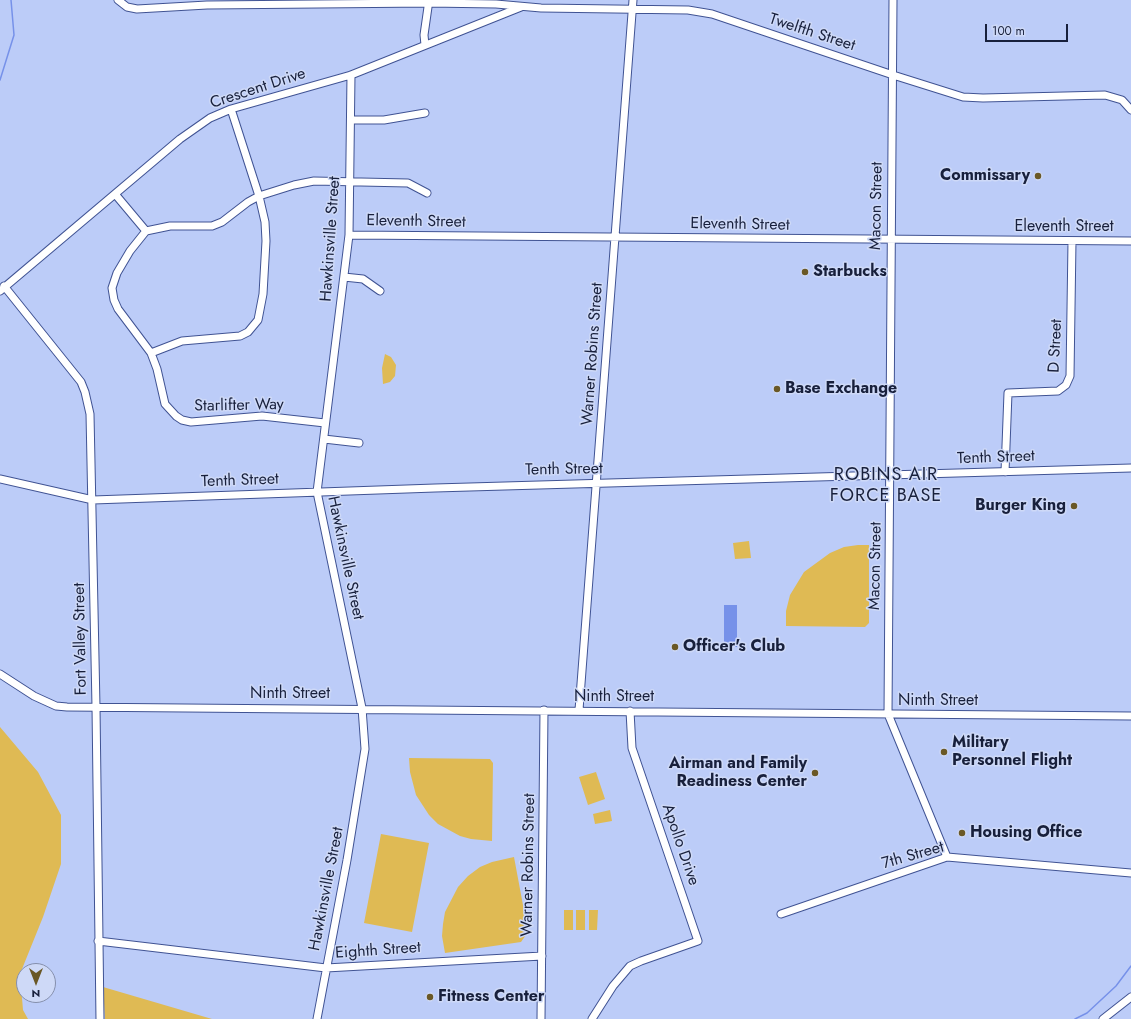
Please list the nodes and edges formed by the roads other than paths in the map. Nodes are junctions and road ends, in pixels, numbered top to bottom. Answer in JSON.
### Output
{"nodes":[{"id":1,"x":118,"y":0,"type":"edge"},
{"id":2,"x":633,"y":0,"type":"edge"},
{"id":3,"x":893,"y":0,"type":"edge"},
{"id":4,"x":429,"y":1,"type":"edge"},
{"id":5,"x":252,"y":2,"type":"edge"},
{"id":6,"x":523,"y":6,"type":"junction"},
{"id":7,"x":633,"y":9,"type":"junction"},
{"id":8,"x":425,"y":45,"type":"junction"},
{"id":9,"x":351,"y":75,"type":"junction"},
{"id":10,"x":893,"y":75,"type":"junction"},
{"id":11,"x":231,"y":109,"type":"junction"},
{"id":12,"x":1131,"y":110,"type":"edge"},
{"id":13,"x":425,"y":113,"type":"dead end"},
{"id":14,"x":351,"y":120,"type":"junction"},
{"id":15,"x":350,"y":181,"type":"junction"},
{"id":16,"x":427,"y":193,"type":"dead end"},
{"id":17,"x":115,"y":194,"type":"junction"},
{"id":18,"x":259,"y":196,"type":"junction"},
{"id":19,"x":146,"y":231,"type":"junction"},
{"id":20,"x":349,"y":235,"type":"junction"},
{"id":21,"x":616,"y":237,"type":"junction"},
{"id":22,"x":891,"y":240,"type":"junction"},
{"id":23,"x":1072,"y":241,"type":"junction"},
{"id":24,"x":1131,"y":242,"type":"edge"},
{"id":25,"x":344,"y":277,"type":"junction"},
{"id":26,"x":2,"y":288,"type":"edge"},
{"id":27,"x":380,"y":290,"type":"dead end"},
{"id":28,"x":151,"y":353,"type":"junction"},
{"id":29,"x":325,"y":423,"type":"junction"},
{"id":30,"x":324,"y":439,"type":"junction"},
{"id":31,"x":359,"y":443,"type":"dead end"},
{"id":32,"x":1131,"y":468,"type":"edge"},
{"id":33,"x":1005,"y":472,"type":"junction"},
{"id":34,"x":890,"y":476,"type":"junction"},
{"id":35,"x":0,"y":479,"type":"edge"},
{"id":36,"x":597,"y":484,"type":"junction"},
{"id":37,"x":317,"y":492,"type":"junction"},
{"id":38,"x":93,"y":500,"type":"junction"},
{"id":39,"x":0,"y":674,"type":"edge"},
{"id":40,"x":96,"y":706,"type":"junction"},
{"id":41,"x":362,"y":708,"type":"junction"},
{"id":42,"x":544,"y":710,"type":"junction"},
{"id":43,"x":579,"y":710,"type":"junction"},
{"id":44,"x":630,"y":711,"type":"junction"},
{"id":45,"x":888,"y":714,"type":"junction"},
{"id":46,"x":1131,"y":716,"type":"edge"},
{"id":47,"x":947,"y":857,"type":"junction"},
{"id":48,"x":1131,"y":874,"type":"edge"},
{"id":49,"x":781,"y":914,"type":"dead end"},
{"id":50,"x":98,"y":941,"type":"junction"},
{"id":51,"x":542,"y":956,"type":"junction"},
{"id":52,"x":326,"y":968,"type":"junction"},
{"id":53,"x":1131,"y":997,"type":"edge"},
{"id":54,"x":100,"y":1019,"type":"edge"},
{"id":55,"x":317,"y":1019,"type":"edge"},
{"id":56,"x":541,"y":1019,"type":"edge"},
{"id":57,"x":592,"y":1019,"type":"edge"},
{"id":58,"x":1103,"y":1019,"type":"edge"}],
"edges":[{"from":1,"to":5,"type":"street","name":"Twelfth Street"},
{"from":2,"to":7,"type":"street","name":"Warner Robins Street"},
{"from":3,"to":10,"type":"street","name":"Macon Street"},
{"from":4,"to":5,"type":"street","name":"Twelfth Street"},
{"from":4,"to":6,"type":"street","name":"Twelfth Street"},
{"from":4,"to":8,"type":"street"},
{"from":6,"to":7,"type":"street","name":"Twelfth Street"},
{"from":6,"to":8,"type":"street","name":"Crescent Drive"},
{"from":7,"to":10,"type":"street","name":"Twelfth Street"},
{"from":7,"to":21,"type":"street","name":"Warner Robins Street"},
{"from":8,"to":9,"type":"street","name":"Crescent Drive"},
{"from":9,"to":11,"type":"street","name":"Crescent Drive"},
{"from":9,"to":14,"type":"street","name":"Hawkinsville Street"},
{"from":10,"to":12,"type":"street","name":"Twelfth Street"},
{"from":10,"to":22,"type":"street","name":"Macon Street"},
{"from":11,"to":17,"type":"street","name":"Crescent Drive"},
{"from":11,"to":18,"type":"street"},
{"from":13,"to":14,"type":"street"},
{"from":14,"to":15,"type":"street","name":"Hawkinsville Street"},
{"from":15,"to":16,"type":"street"},
{"from":15,"to":18,"type":"street"},
{"from":15,"to":20,"type":"street","name":"Hawkinsville Street"},
{"from":17,"to":19,"type":"street"},
{"from":17,"to":26,"type":"street","name":"Crescent Drive"},
{"from":18,"to":19,"type":"street"},
{"from":18,"to":28,"type":"street"},
{"from":19,"to":28,"type":"street","name":"Starlifter Way"},
{"from":20,"to":21,"type":"street","name":"Eleventh Street"},
{"from":20,"to":25,"type":"street","name":"Hawkinsville Street"},
{"from":21,"to":22,"type":"street","name":"Eleventh Street"},
{"from":21,"to":36,"type":"street","name":"Warner Robins Street"},
{"from":22,"to":23,"type":"street","name":"Eleventh Street"},
{"from":22,"to":34,"type":"street","name":"Macon Street"},
{"from":23,"to":24,"type":"street","name":"Eleventh Street"},
{"from":23,"to":33,"type":"street","name":"D Street"},
{"from":25,"to":27,"type":"street"},
{"from":25,"to":29,"type":"street","name":"Hawkinsville Street"},
{"from":26,"to":38,"type":"street","name":"Fort Valley Street"},
{"from":28,"to":29,"type":"street","name":"Starlifter Way"},
{"from":29,"to":30,"type":"street","name":"Hawkinsville Street"},
{"from":30,"to":31,"type":"street"},
{"from":30,"to":37,"type":"street","name":"Hawkinsville Street"},
{"from":32,"to":33,"type":"street","name":"Tenth Street"},
{"from":33,"to":34,"type":"street","name":"Tenth Street"},
{"from":34,"to":36,"type":"street","name":"Tenth Street"},
{"from":34,"to":45,"type":"street","name":"Macon Street"},
{"from":35,"to":38,"type":"street","name":"Tenth Street"},
{"from":36,"to":37,"type":"street","name":"Tenth Street"},
{"from":36,"to":43,"type":"street","name":"Warner Robins Street"},
{"from":37,"to":38,"type":"street","name":"Tenth Street"},
{"from":37,"to":41,"type":"street","name":"Hawkinsville Street"},
{"from":38,"to":40,"type":"street","name":"Fort Valley Street"},
{"from":39,"to":40,"type":"street"},
{"from":40,"to":41,"type":"street","name":"Ninth Street"},
{"from":40,"to":50,"type":"street","name":"Fort Valley Street"},
{"from":41,"to":42,"type":"street","name":"Ninth Street"},
{"from":41,"to":52,"type":"street","name":"Hawkinsville Street"},
{"from":42,"to":43,"type":"street","name":"Ninth Street"},
{"from":42,"to":51,"type":"street","name":"Warner Robins Street"},
{"from":43,"to":44,"type":"street","name":"Ninth Street"},
{"from":44,"to":45,"type":"street","name":"Ninth Street"},
{"from":44,"to":57,"type":"street","name":"Apollo Drive"},
{"from":45,"to":46,"type":"street","name":"Ninth Street"},
{"from":45,"to":47,"type":"street","name":"Macon Street"},
{"from":47,"to":48,"type":"street","name":"7th Street"},
{"from":47,"to":49,"type":"street","name":"7th Street"},
{"from":50,"to":52,"type":"street","name":"Eighth Street"},
{"from":50,"to":54,"type":"street","name":"Fort Valley Street"},
{"from":51,"to":52,"type":"street","name":"Eighth Street"},
{"from":51,"to":56,"type":"street","name":"Warner Robins Street"},
{"from":52,"to":55,"type":"street","name":"Hawkinsville Street"},
{"from":53,"to":58,"type":"street"}]}
